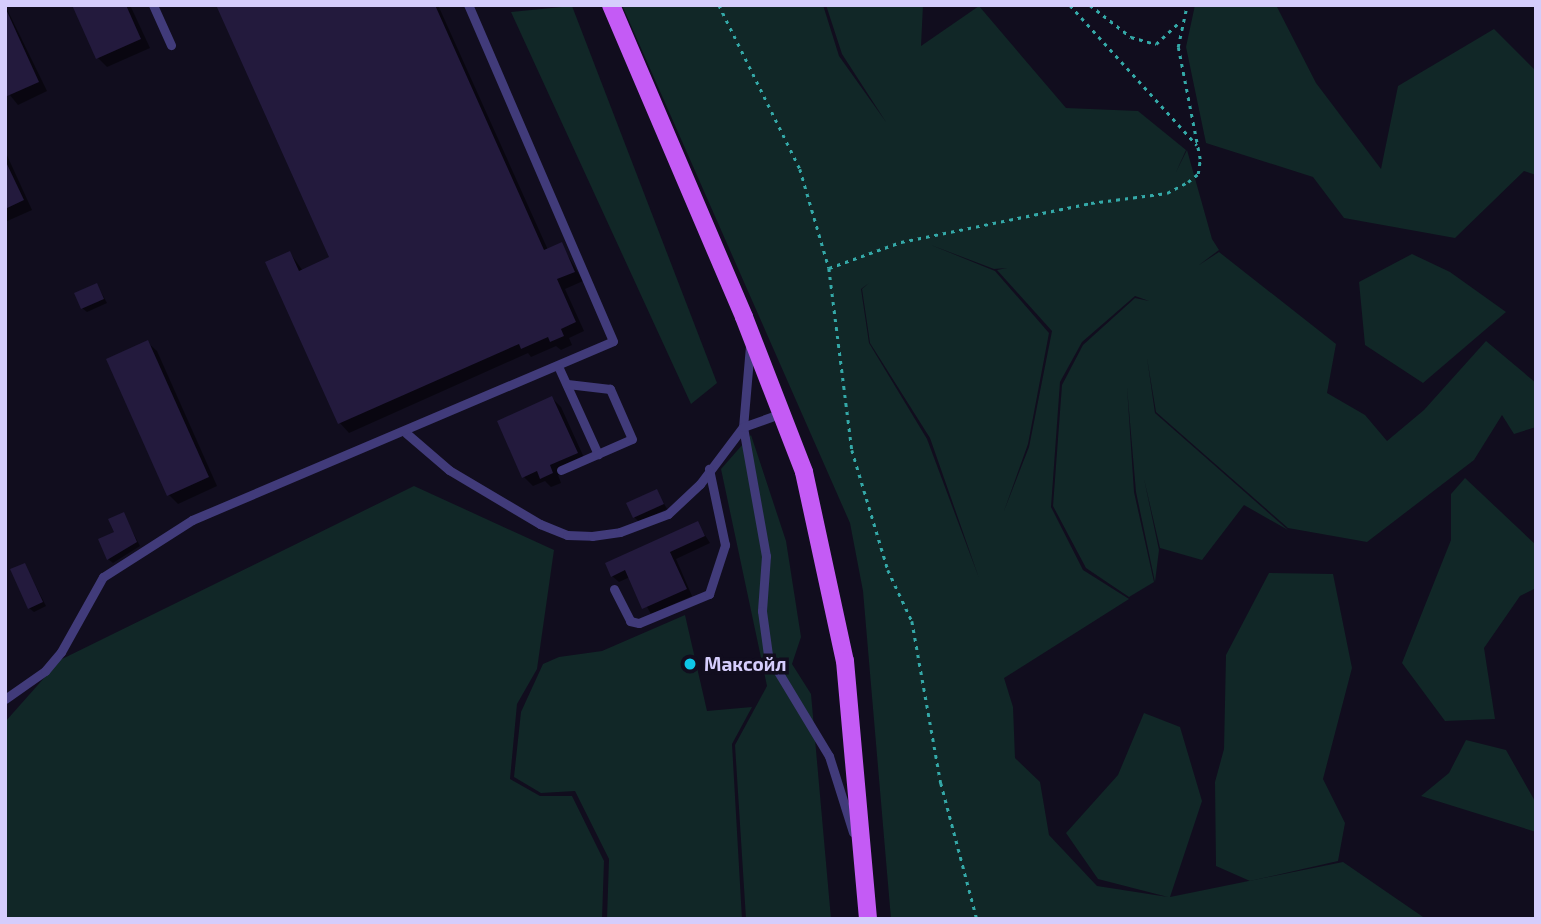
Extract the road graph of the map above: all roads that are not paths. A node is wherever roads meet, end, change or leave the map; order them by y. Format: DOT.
graph roads {
  1 [pos="153,5"];
  2 [pos="468,5"];
  3 [pos="611,5"];
  4 [pos="171,45"];
  5 [pos="751,333"];
  6 [pos="558,366"];
  7 [pos="566,384"];
  8 [pos="783,412"];
  9 [pos="743,427"];
  10 [pos="406,433"];
  11 [pos="598,454"];
  12 [pos="709,469"];
  13 [pos="561,470"];
  14 [pos="614,589"];
  15 [pos="5,699"];
  16 [pos="865,875"];
  17 [pos="869,919"];
  1 -- 4 [label="lane"];
  2 -- 6 [label="lane"];
  3 -- 5 [label="main road"];
  5 -- 8 [label="main road"];
  5 -- 9 [label="lane"];
  6 -- 7 [label="lane"];
  6 -- 10 [label="lane"];
  7 -- 11 [label="lane"];
  7 -- 11 [label="lane"];
  8 -- 9 [label="lane"];
  8 -- 16 [label="main road"];
  9 -- 12 [label="lane"];
  9 -- 16 [label="lane"];
  10 -- 12 [label="lane"];
  10 -- 15 [label="lane"];
  11 -- 13 [label="lane"];
  12 -- 14 [label="lane"];
  16 -- 17 [label="main road"];
}
